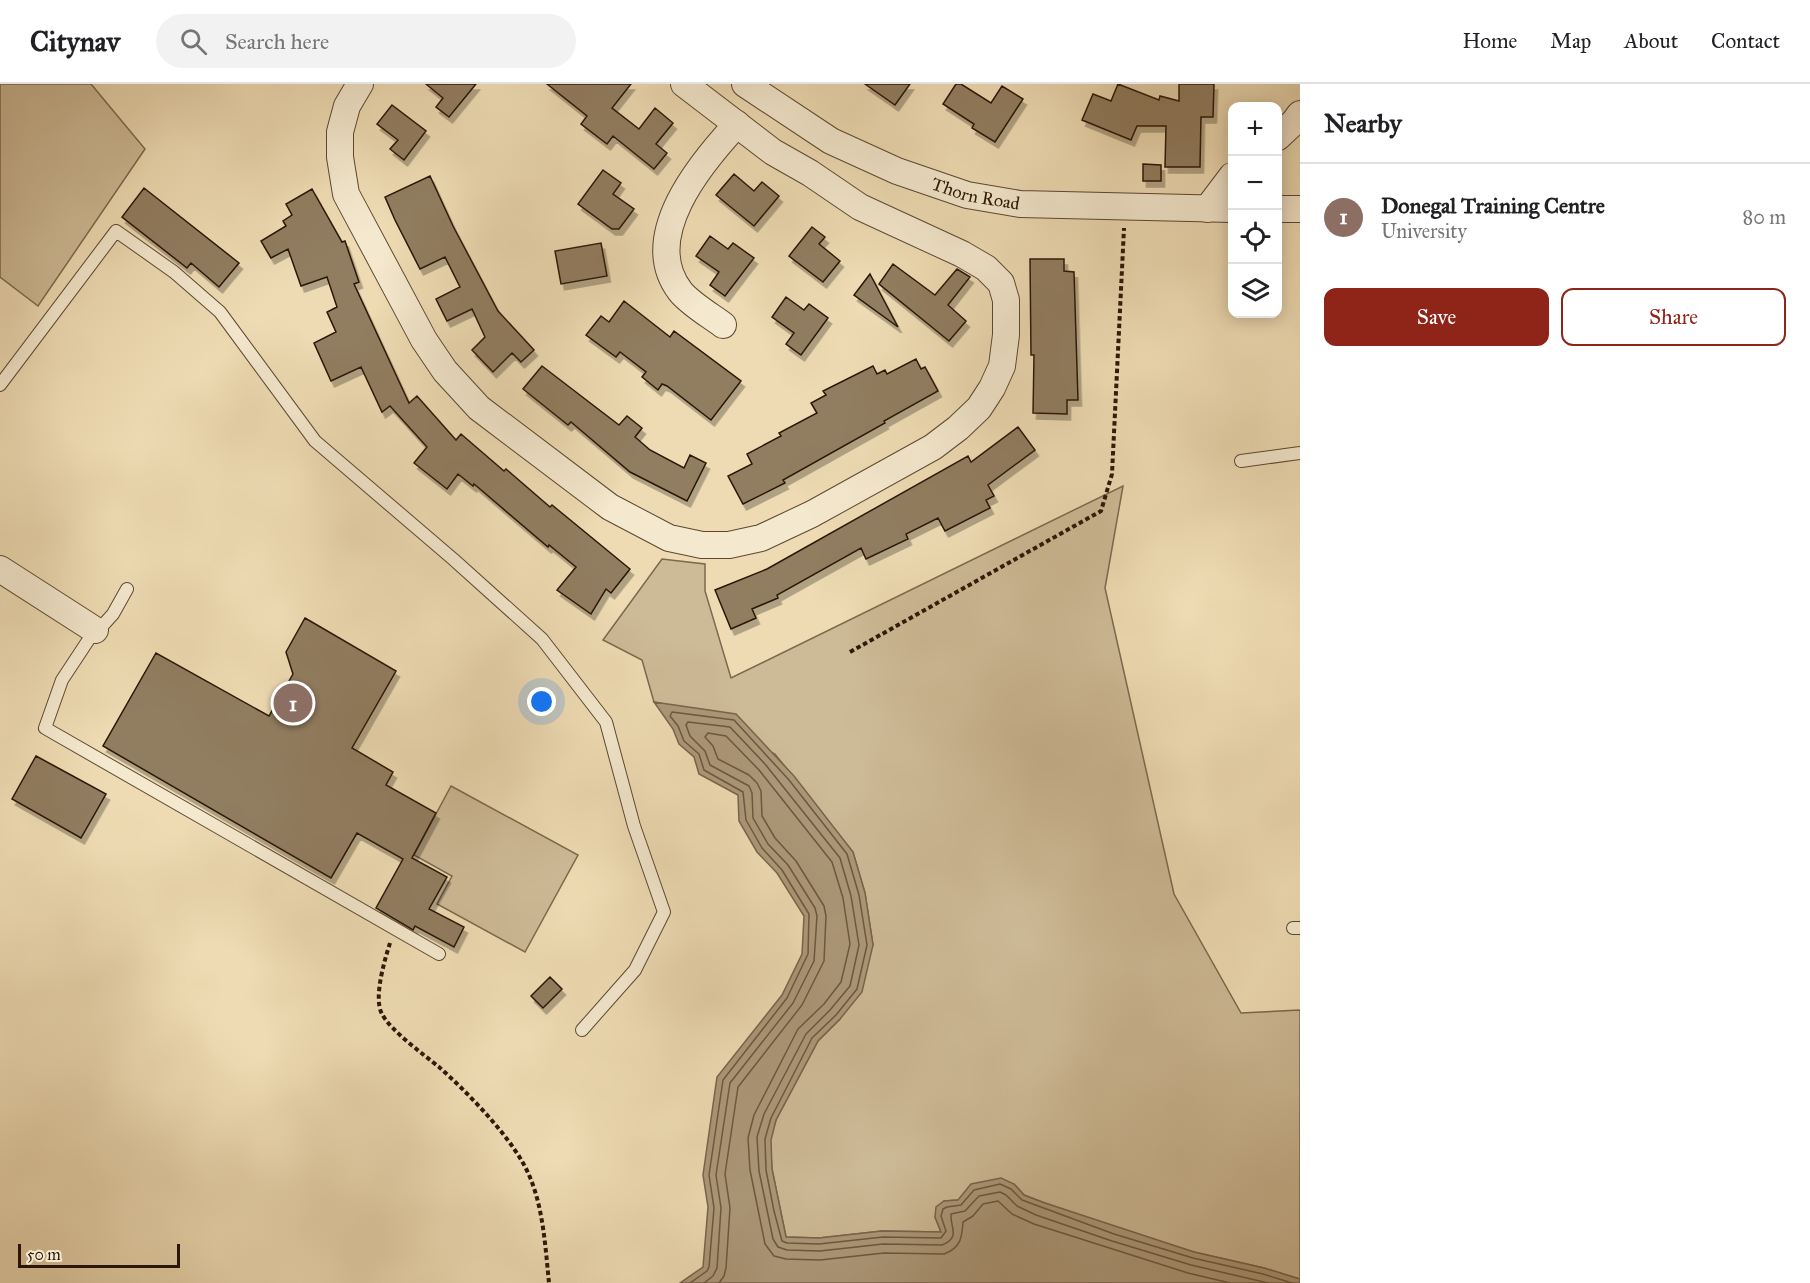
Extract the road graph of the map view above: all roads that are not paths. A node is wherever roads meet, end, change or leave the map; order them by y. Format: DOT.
graph roads {
  1 [pos="360,84"];
  2 [pos="684,84"];
  3 [pos="745,84"];
  4 [pos="1300,114"];
  5 [pos="736,124"];
  6 [pos="1282,133"];
  7 [pos="831,141"];
  8 [pos="810,173"];
  9 [pos="1228,183"];
  10 [pos="1300,208"];
  11 [pos="1228,209"];
  12 [pos="1282,209"];
  13 [pos="1207,210"];
  14 [pos="723,325"];
  15 [pos="0,385"];
  16 [pos="1300,453"];
  17 [pos="1241,461"];
  18 [pos="0,569"];
  19 [pos="127,589"];
  20 [pos="95,630"];
  21 [pos="439,954"];
  22 [pos="582,1030"];
  1 -- 8 [label="street"];
  2 -- 5 [label="street"];
  3 -- 7 [label="street, Thorn Road"];
  4 -- 6 [label="street"];
  5 -- 8 [label="street"];
  5 -- 14 [label="street"];
  7 -- 8 [label="street"];
  7 -- 13 [label="street, Thorn Road"];
  9 -- 13 [label="street"];
  10 -- 12 [label="street"];
  11 -- 13 [label="street, Thorn Road"];
  15 -- 22 [label="lane"];
  16 -- 17 [label="lane"];
  18 -- 20 [label="street"];
  19 -- 20 [label="lane"];
  20 -- 21 [label="lane"];
}
